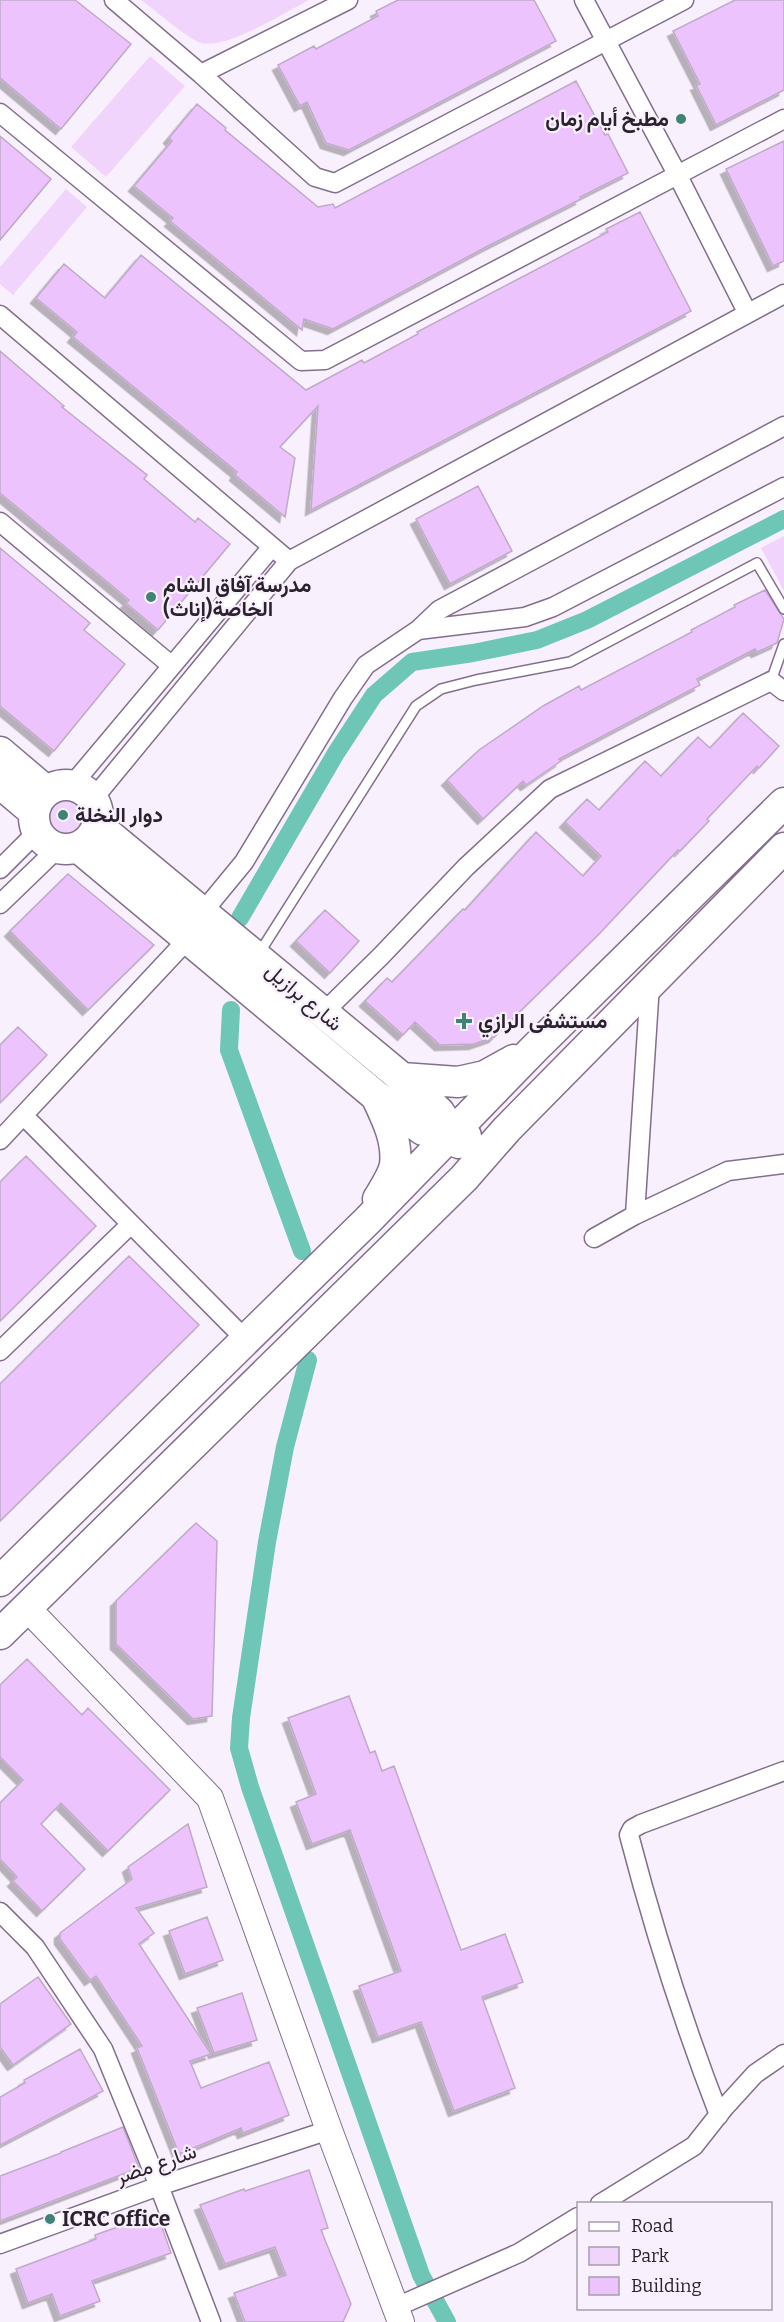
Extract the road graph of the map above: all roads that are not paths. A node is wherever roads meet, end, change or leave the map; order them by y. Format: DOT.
graph roads {
  1 [pos="114,0"];
  2 [pos="348,0"];
  3 [pos="584,0"];
  4 [pos="684,0"];
  5 [pos="606,41"];
  6 [pos="201,74"];
  7 [pos="0,113"];
  8 [pos="784,119"];
  9 [pos="677,174"];
  10 [pos="784,294"];
  11 [pos="747,312"];
  12 [pos="0,315"];
  13 [pos="784,426"];
  14 [pos="784,487"];
  15 [pos="0,522"];
  16 [pos="271,548"];
  17 [pos="289,561"];
  18 [pos="784,609"];
  19 [pos="418,630"];
  20 [pos="784,644"];
  21 [pos="172,666"];
  22 [pos="778,686"];
  23 [pos="0,752"];
  24 [pos="0,783"];
  25 [pos="784,802"];
  26 [pos="64,818"];
  27 [pos="784,848"];
  28 [pos="0,869"];
  29 [pos="0,904"];
  30 [pos="202,913"];
  31 [pos="187,940"];
  32 [pos="256,957"];
  33 [pos="650,984"];
  34 [pos="323,1013"];
  35 [pos="535,1048"];
  36 [pos="402,1078"];
  37 [pos="376,1096"];
  38 [pos="24,1116"];
  39 [pos="507,1129"];
  40 [pos="454,1133"];
  41 [pos="0,1140"];
  42 [pos="784,1164"];
  43 [pos="464,1178"];
  44 [pos="635,1215"];
  45 [pos="368,1220"];
  46 [pos="131,1224"];
  47 [pos="594,1238"];
  48 [pos="246,1340"];
  49 [pos="0,1351"];
  50 [pos="0,1581"];
  51 [pos="26,1607"];
  52 [pos="0,1634"];
  53 [pos="784,1772"];
  54 [pos="0,1912"];
  55 [pos="784,2054"];
  56 [pos="719,2115"];
  57 [pos="329,2130"];
  58 [pos="159,2186"];
  59 [pos="603,2202"];
  60 [pos="577,2218"];
  61 [pos="0,2244"];
  62 [pos="397,2315"];
  63 [pos="211,2322"];
  1 -- 6 [label="street"];
  2 -- 6 [label="street"];
  3 -- 5 [label="street"];
  4 -- 5 [label="street"];
  5 -- 6 [label="street"];
  5 -- 9 [label="street"];
  7 -- 9 [label="street"];
  8 -- 9 [label="street"];
  9 -- 11 [label="street"];
  10 -- 11 [label="street"];
  11 -- 17 [label="street"];
  12 -- 16 [label="street"];
  13 -- 19 [label="street"];
  14 -- 19 [label="street"];
  15 -- 21 [label="street"];
  16 -- 17 [label="street"];
  16 -- 21 [label="street"];
  17 -- 26 [label="street"];
  18 -- 32 [label="lane"];
  19 -- 30 [label="street"];
  20 -- 22 [label="lane"];
  21 -- 26 [label="street"];
  22 -- 34 [label="street"];
  23 -- 26 [label="highway, شارع برازيل"];
  24 -- 26 [label="highway, شارع برازيل"];
  25 -- 35 [label="highway"];
  26 -- 28 [label="street"];
  26 -- 29 [label="street"];
  26 -- 30 [label="highway, شارع برازيل"];
  26 -- 31 [label="highway, شارع برازيل"];
  27 -- 33 [label="highway"];
  30 -- 32 [label="highway, شارع برازيل"];
  31 -- 37 [label="highway, شارع برازيل"];
  31 -- 38 [label="street"];
  32 -- 34 [label="highway, شارع برازيل"];
  33 -- 39 [label="highway"];
  33 -- 44 [label="street"];
  34 -- 36 [label="highway, شارع برازيل"];
  35 -- 36 [label="highway"];
  35 -- 40 [label="highway"];
  36 -- 40 [label="highway, شارع برازيل"];
  37 -- 40 [label="highway"];
  37 -- 45 [label="highway, شارع برازيل"];
  38 -- 41 [label="street"];
  38 -- 46 [label="street"];
  39 -- 40 [label="highway"];
  39 -- 43 [label="highway"];
  40 -- 43 [label="highway, شارع برازيل"];
  40 -- 45 [label="highway"];
  42 -- 44 [label="street"];
  43 -- 51 [label="highway"];
  44 -- 47 [label="street"];
  45 -- 48 [label="highway"];
  46 -- 48 [label="street"];
  46 -- 49 [label="street"];
  48 -- 50 [label="highway"];
  51 -- 52 [label="highway"];
  51 -- 57 [label="main road"];
  53 -- 56 [label="street"];
  54 -- 58 [label="street"];
  55 -- 56 [label="street"];
  56 -- 59 [label="street"];
  57 -- 58 [label="street, شارع مضر"];
  57 -- 62 [label="main road"];
  58 -- 61 [label="street, شارع مضر"];
  58 -- 63 [label="street"];
  60 -- 62 [label="street"];
}
